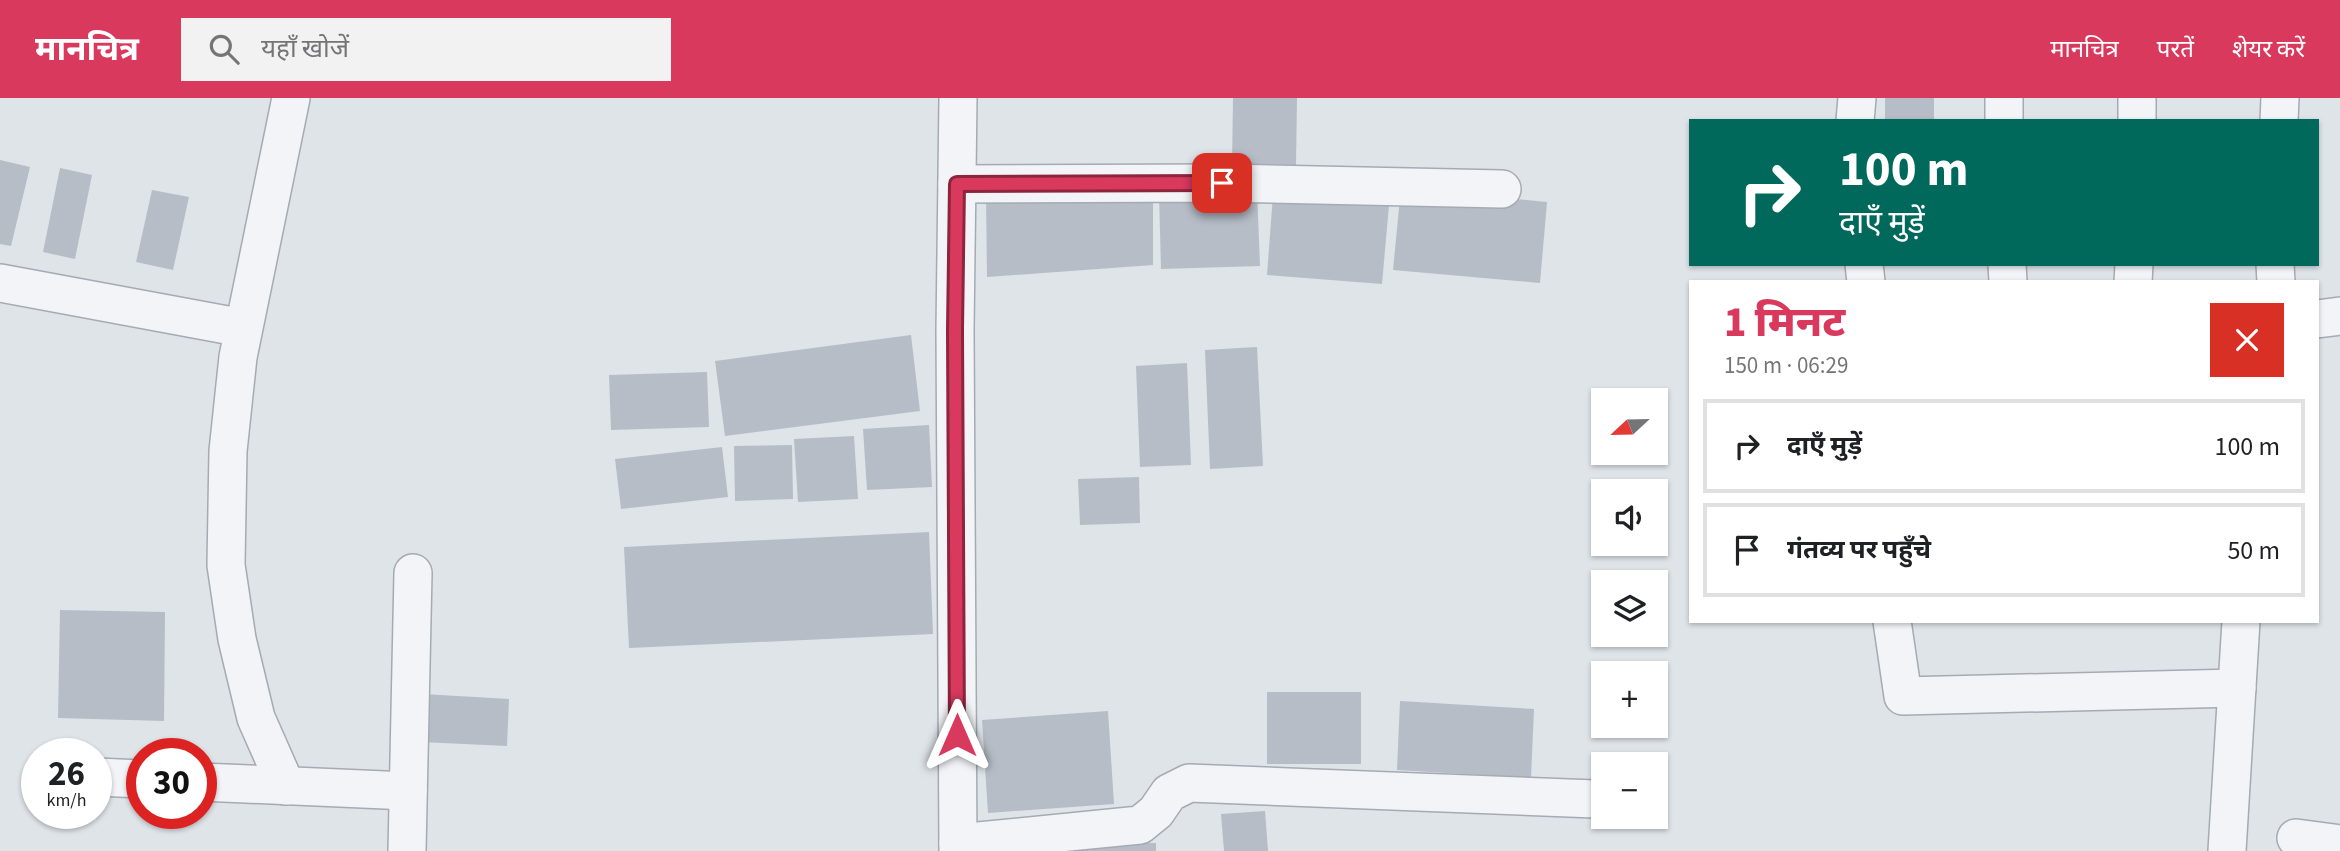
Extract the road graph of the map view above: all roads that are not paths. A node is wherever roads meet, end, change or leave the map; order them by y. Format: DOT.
graph roads {
  1 [pos="291,98"];
  2 [pos="958,98"];
  3 [pos="1857,98"];
  4 [pos="2004,98"];
  5 [pos="2137,98"];
  6 [pos="2280,98"];
  7 [pos="1856,119"];
  8 [pos="2004,119"];
  9 [pos="2137,119"];
  10 [pos="2279,119"];
  11 [pos="957,184"];
  12 [pos="1502,189"];
  13 [pos="0,283"];
  14 [pos="2340,316"];
  15 [pos="2319,319"];
  16 [pos="243,328"];
  17 [pos="413,573"];
  18 [pos="1892,623"];
  19 [pos="2241,623"];
  20 [pos="2237,688"];
  21 [pos="217,783"];
  22 [pos="286,786"];
  23 [pos="408,791"];
  24 [pos="1591,799"];
  25 [pos="2296,838"];
  26 [pos="2340,844"];
  27 [pos="958,847"];
  28 [pos="407,851"];
  29 [pos="2227,851"];
  1 -- 16 [label="street"];
  2 -- 11 [label="street"];
  3 -- 7 [label="street"];
  4 -- 8 [label="street"];
  5 -- 9 [label="street"];
  6 -- 10 [label="street"];
  11 -- 12 [label="street"];
  11 -- 27 [label="street"];
  13 -- 16 [label="street"];
  14 -- 15 [label="street"];
  16 -- 22 [label="street"];
  17 -- 23 [label="street"];
  18 -- 20 [label="street"];
  19 -- 20 [label="street"];
  20 -- 29 [label="street"];
  21 -- 22 [label="street"];
  22 -- 23 [label="street"];
  23 -- 28 [label="street"];
  24 -- 27 [label="street"];
  25 -- 26 [label="street"];
}
